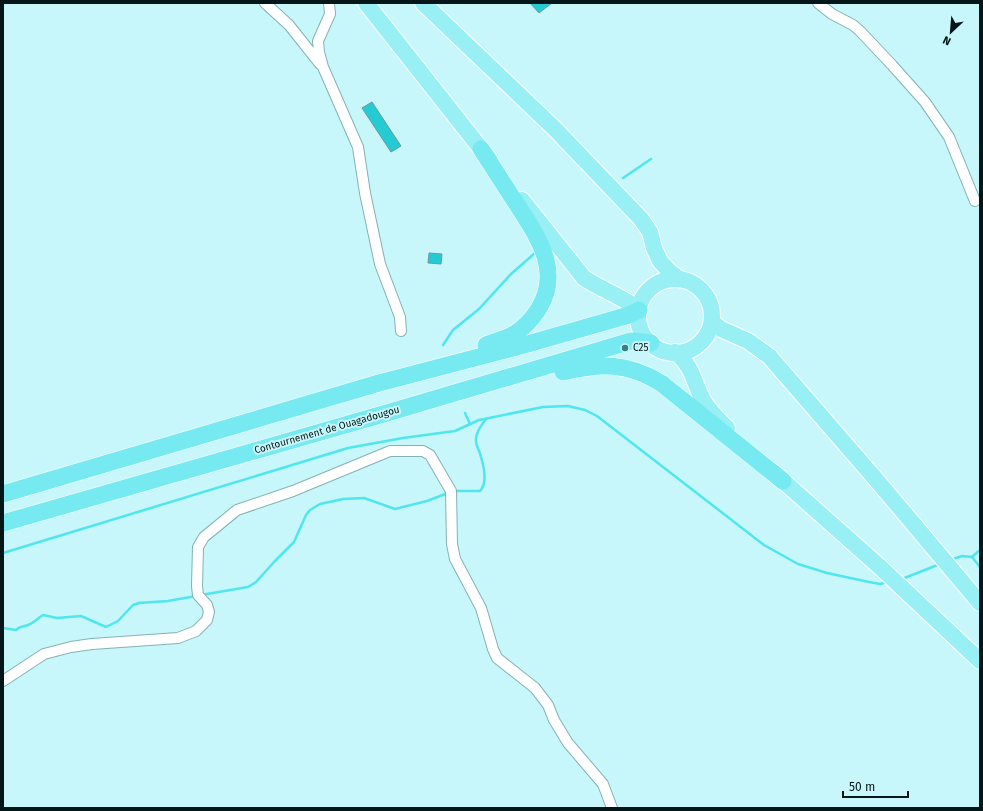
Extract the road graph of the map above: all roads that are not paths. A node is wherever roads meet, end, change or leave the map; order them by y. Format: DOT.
graph roads {
  1 [pos="266,3"];
  2 [pos="329,3"];
  3 [pos="366,3"];
  4 [pos="423,3"];
  5 [pos="818,3"];
  6 [pos="323,66"];
  7 [pos="481,149"];
  8 [pos="975,201"];
  9 [pos="679,279"];
  10 [pos="639,310"];
  11 [pos="712,322"];
  12 [pos="401,331"];
  13 [pos="651,343"];
  14 [pos="675,352"];
  15 [pos="379,383"];
  16 [pos="387,413"];
  17 [pos="783,481"];
  18 [pos="3,494"];
  19 [pos="3,523"];
  20 [pos="980,603"];
  21 [pos="980,661"];
  22 [pos="3,681"];
  23 [pos="612,808"];
  1 -- 6 [label="street"];
  2 -- 6 [label="street"];
  3 -- 7 [label="main road"];
  4 -- 9 [label="main road"];
  5 -- 8 [label="street"];
  6 -- 12 [label="street"];
  7 -- 10 [label="main road"];
  7 -- 15 [label="highway"];
  9 -- 10 [label="main road, Contournement de Ouagadougou"];
  9 -- 11 [label="main road"];
  10 -- 13 [label="main road, Contournement de Ouagadougou"];
  10 -- 15 [label="highway"];
  11 -- 14 [label="main road, Contournement de Ouagadougou"];
  11 -- 20 [label="main road"];
  13 -- 14 [label="main road, Contournement de Ouagadougou"];
  13 -- 16 [label="highway, Contournement de Ouagadougou"];
  14 -- 17 [label="main road"];
  15 -- 18 [label="highway"];
  16 -- 17 [label="highway"];
  16 -- 19 [label="highway, Contournement de Ouagadougou"];
  17 -- 21 [label="main road"];
  22 -- 23 [label="street"];
}
